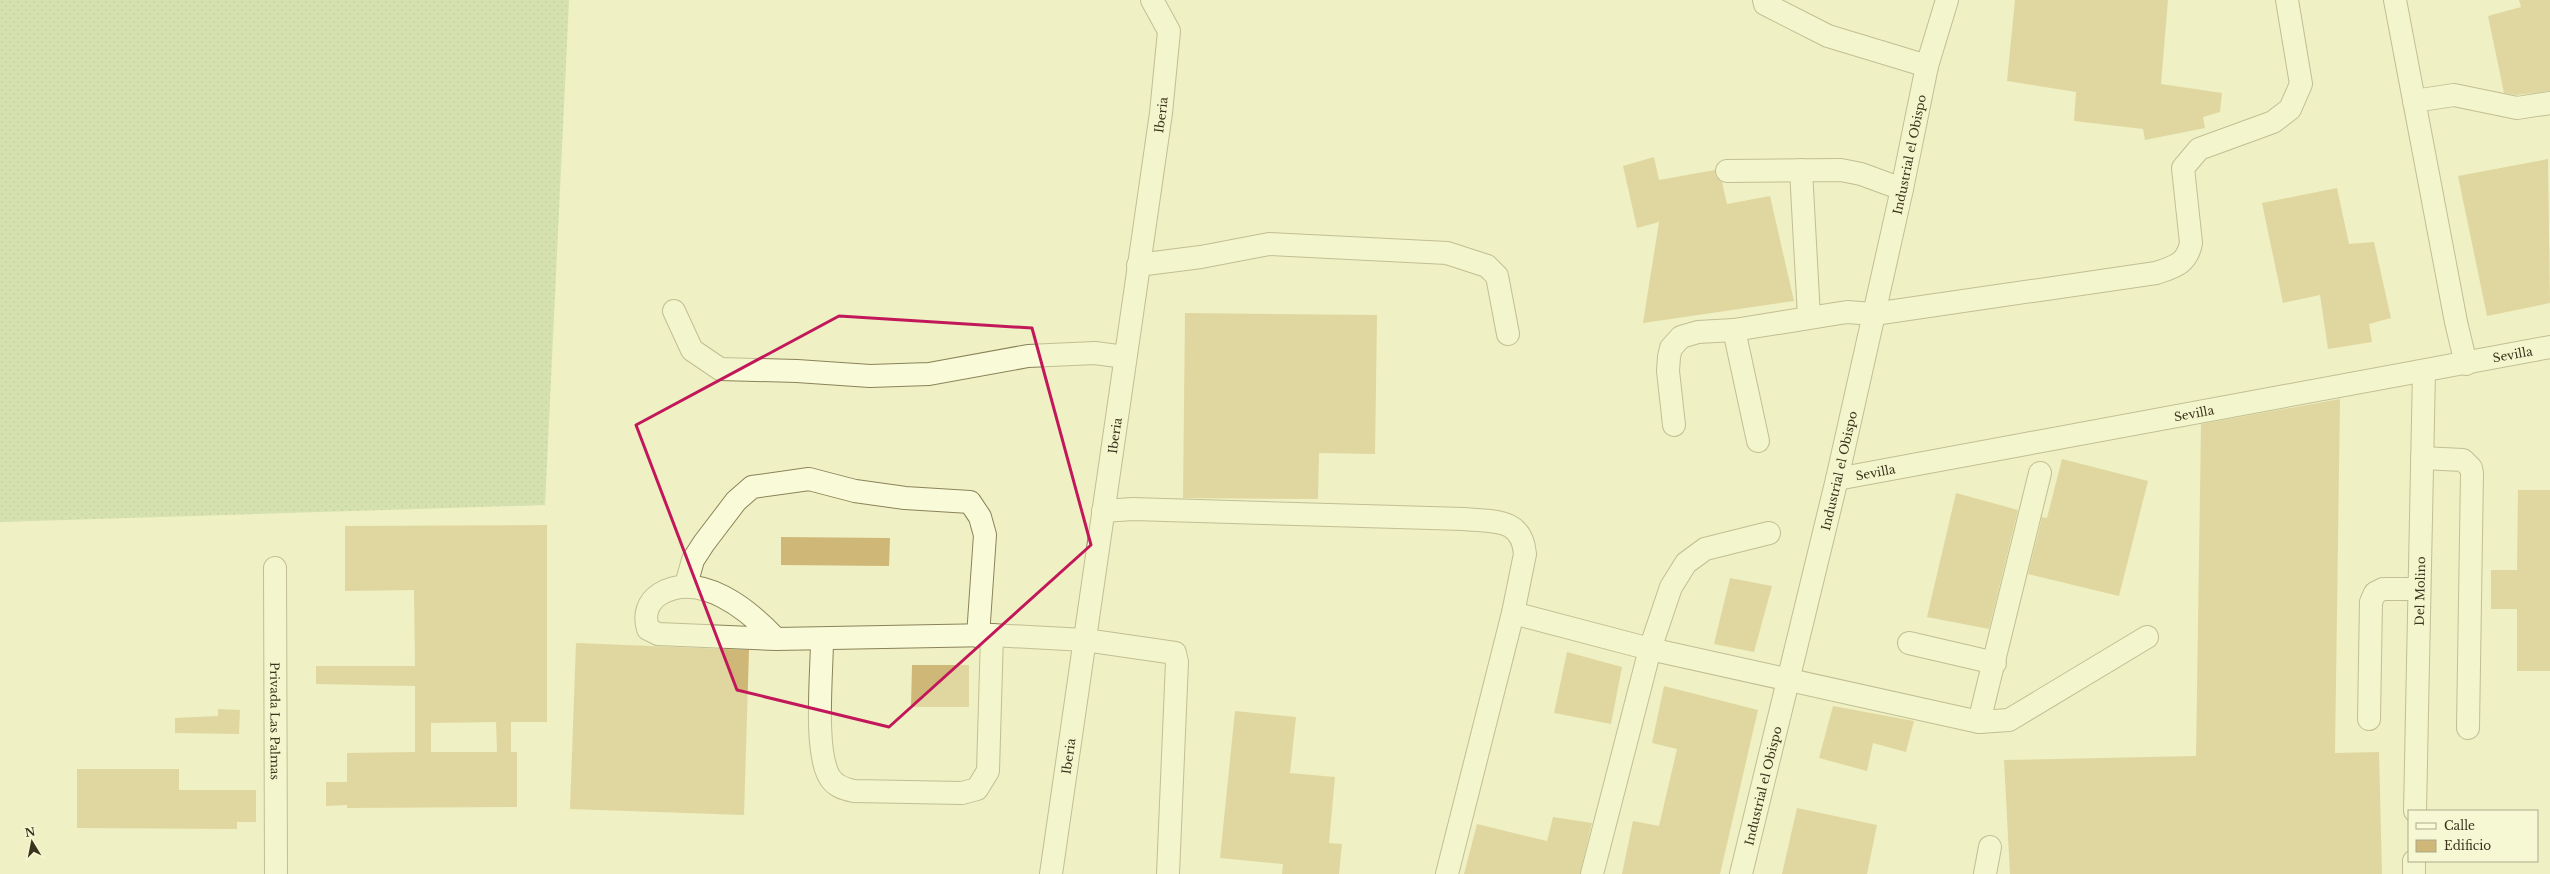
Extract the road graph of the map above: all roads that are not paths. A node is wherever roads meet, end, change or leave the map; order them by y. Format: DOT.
graph roads {
  1 [pos="1152,0"];
  2 [pos="1764,0"];
  3 [pos="1947,0"];
  4 [pos="2287,0"];
  5 [pos="2395,0"];
  6 [pos="1927,66"];
  7 [pos="2414,101"];
  8 [pos="2550,104"];
  9 [pos="1801,170"];
  10 [pos="1727,171"];
  11 [pos="1902,189"];
  12 [pos="1138,265"];
  13 [pos="674,311"];
  14 [pos="1874,314"];
  15 [pos="1808,317"];
  16 [pos="1734,330"];
  17 [pos="1508,334"];
  18 [pos="2550,346"];
  19 [pos="1125,357"];
  20 [pos="2466,364"];
  21 [pos="2424,371"];
  22 [pos="1674,426"];
  23 [pos="1758,441"];
  24 [pos="2422,458"];
  25 [pos="2040,473"];
  26 [pos="1837,479"];
  27 [pos="1103,510"];
  28 [pos="1769,533"];
  29 [pos="276,568"];
  30 [pos="686,585"];
  31 [pos="2420,589"];
  32 [pos="1513,613"];
  33 [pos="985,635"];
  34 [pos="2147,637"];
  35 [pos="776,639"];
  36 [pos="822,639"];
  37 [pos="1085,640"];
  38 [pos="1909,643"];
  39 [pos="1650,649"];
  40 [pos="1995,663"];
  41 [pos="1787,680"];
  42 [pos="2369,719"];
  43 [pos="1979,722"];
  44 [pos="2468,728"];
  45 [pos="2415,810"];
  46 [pos="1990,848"];
  47 [pos="2414,862"];
  48 [pos="276,874"];
  49 [pos="1051,874"];
  50 [pos="1168,874"];
  51 [pos="1447,874"];
  52 [pos="1592,874"];
  53 [pos="1741,874"];
  54 [pos="1985,874"];
  55 [pos="2414,874"];
  1 -- 12 [label="street, Iberia"];
  2 -- 6 [label="street"];
  3 -- 6 [label="street, Industrial el Obispo"];
  4 -- 14 [label="street"];
  5 -- 7 [label="street"];
  6 -- 11 [label="street, Industrial el Obispo"];
  7 -- 8 [label="street"];
  7 -- 20 [label="street"];
  9 -- 10 [label="street"];
  9 -- 11 [label="street"];
  9 -- 15 [label="street"];
  11 -- 14 [label="street, Industrial el Obispo"];
  12 -- 17 [label="street"];
  12 -- 19 [label="street, Iberia"];
  13 -- 19 [label="street"];
  14 -- 15 [label="street"];
  14 -- 26 [label="street, Industrial el Obispo"];
  15 -- 16 [label="street"];
  16 -- 22 [label="street"];
  16 -- 23 [label="street"];
  18 -- 20 [label="street, Sevilla"];
  19 -- 27 [label="street, Iberia"];
  20 -- 21 [label="street, Sevilla"];
  21 -- 24 [label="street, Del Molino"];
  21 -- 26 [label="street, Sevilla"];
  24 -- 31 [label="street, Del Molino"];
  24 -- 44 [label="street"];
  25 -- 40 [label="street"];
  26 -- 41 [label="street, Industrial el Obispo"];
  27 -- 32 [label="street"];
  27 -- 37 [label="street, Iberia"];
  28 -- 39 [label="street"];
  29 -- 48 [label="street, Privada Las Palmas"];
  30 -- 33 [label="street"];
  30 -- 35 [label="street"];
  30 -- 35 [label="street"];
  31 -- 42 [label="street"];
  31 -- 45 [label="street, Del Molino"];
  32 -- 39 [label="street"];
  32 -- 51 [label="street"];
  33 -- 36 [label="street"];
  33 -- 36 [label="street"];
  33 -- 37 [label="street"];
  34 -- 43 [label="street"];
  35 -- 36 [label="street"];
  37 -- 49 [label="street, Iberia"];
  37 -- 50 [label="street"];
  38 -- 40 [label="street"];
  39 -- 41 [label="street"];
  39 -- 52 [label="street"];
  40 -- 43 [label="street"];
  41 -- 43 [label="street"];
  41 -- 53 [label="street, Industrial el Obispo"];
  46 -- 54 [label="street"];
  47 -- 55 [label="street"];
}
